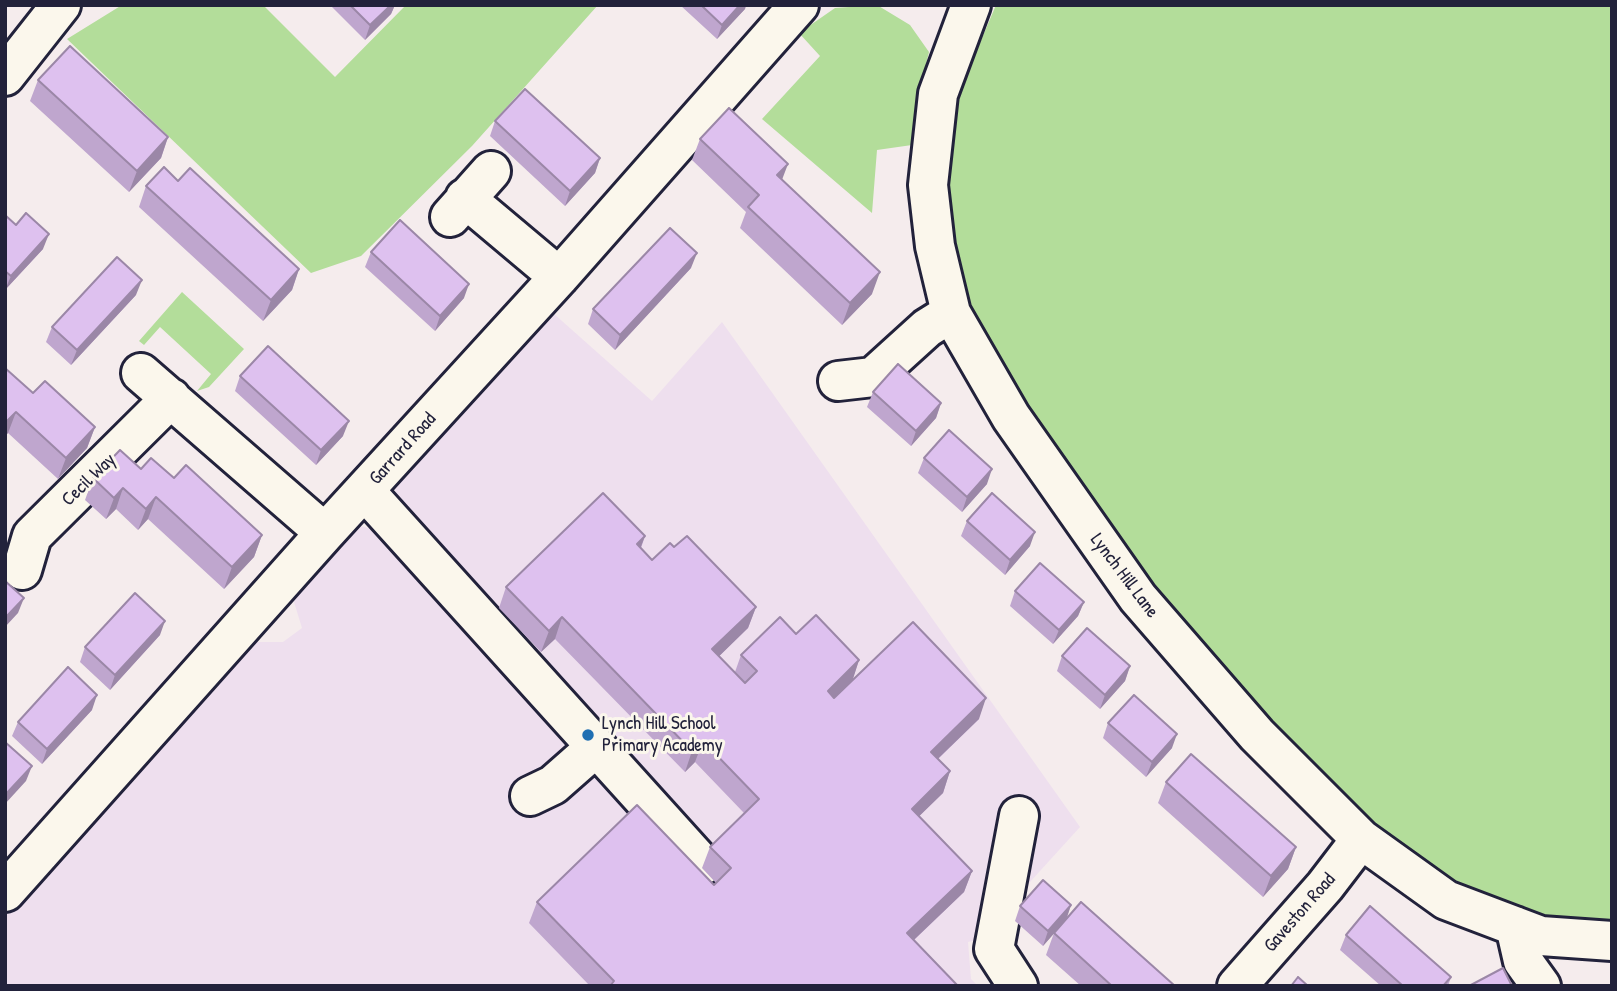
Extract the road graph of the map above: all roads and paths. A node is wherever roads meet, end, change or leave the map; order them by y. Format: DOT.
graph roads {
  1 [pos="61,5"];
  2 [pos="799,5"];
  3 [pos="957,10"];
  4 [pos="5,76"];
  5 [pos="491,171"];
  6 [pos="559,277"];
  7 [pos="951,313"];
  8 [pos="141,373"];
  9 [pos="838,381"];
  10 [pos="171,398"];
  11 [pos="365,491"];
  12 [pos="325,533"];
  13 [pos="22,570"];
  14 [pos="595,748"];
  15 [pos="530,796"];
  16 [pos="1019,816"];
  17 [pos="1361,839"];
  18 [pos="703,865"];
  19 [pos="5,892"];
  20 [pos="1515,926"];
  21 [pos="1612,941"];
  22 [pos="1018,986"];
  23 [pos="1237,986"];
  24 [pos="1541,986"];
  1 -- 4 [label="street"];
  2 -- 6 [label="street, Garrard Road"];
  3 -- 7 [label="street, Lynch Hill Lane"];
  5 -- 6 [label="street"];
  6 -- 11 [label="street, Garrard Road"];
  7 -- 9 [label="street"];
  7 -- 17 [label="street, Lynch Hill Lane"];
  8 -- 10 [label="street"];
  10 -- 12 [label="street"];
  10 -- 13 [label="street, Cecil Way"];
  11 -- 12 [label="street, Garrard Road"];
  11 -- 14 [label="street"];
  12 -- 19 [label="street, Garrard Road"];
  14 -- 15 [label="street"];
  14 -- 18 [label="street"];
  16 -- 22 [label="street"];
  17 -- 20 [label="street, Lynch Hill Lane"];
  17 -- 23 [label="street, Gaveston Road"];
  20 -- 21 [label="street, Lynch Hill Lane"];
  20 -- 24 [label="street"];
}
